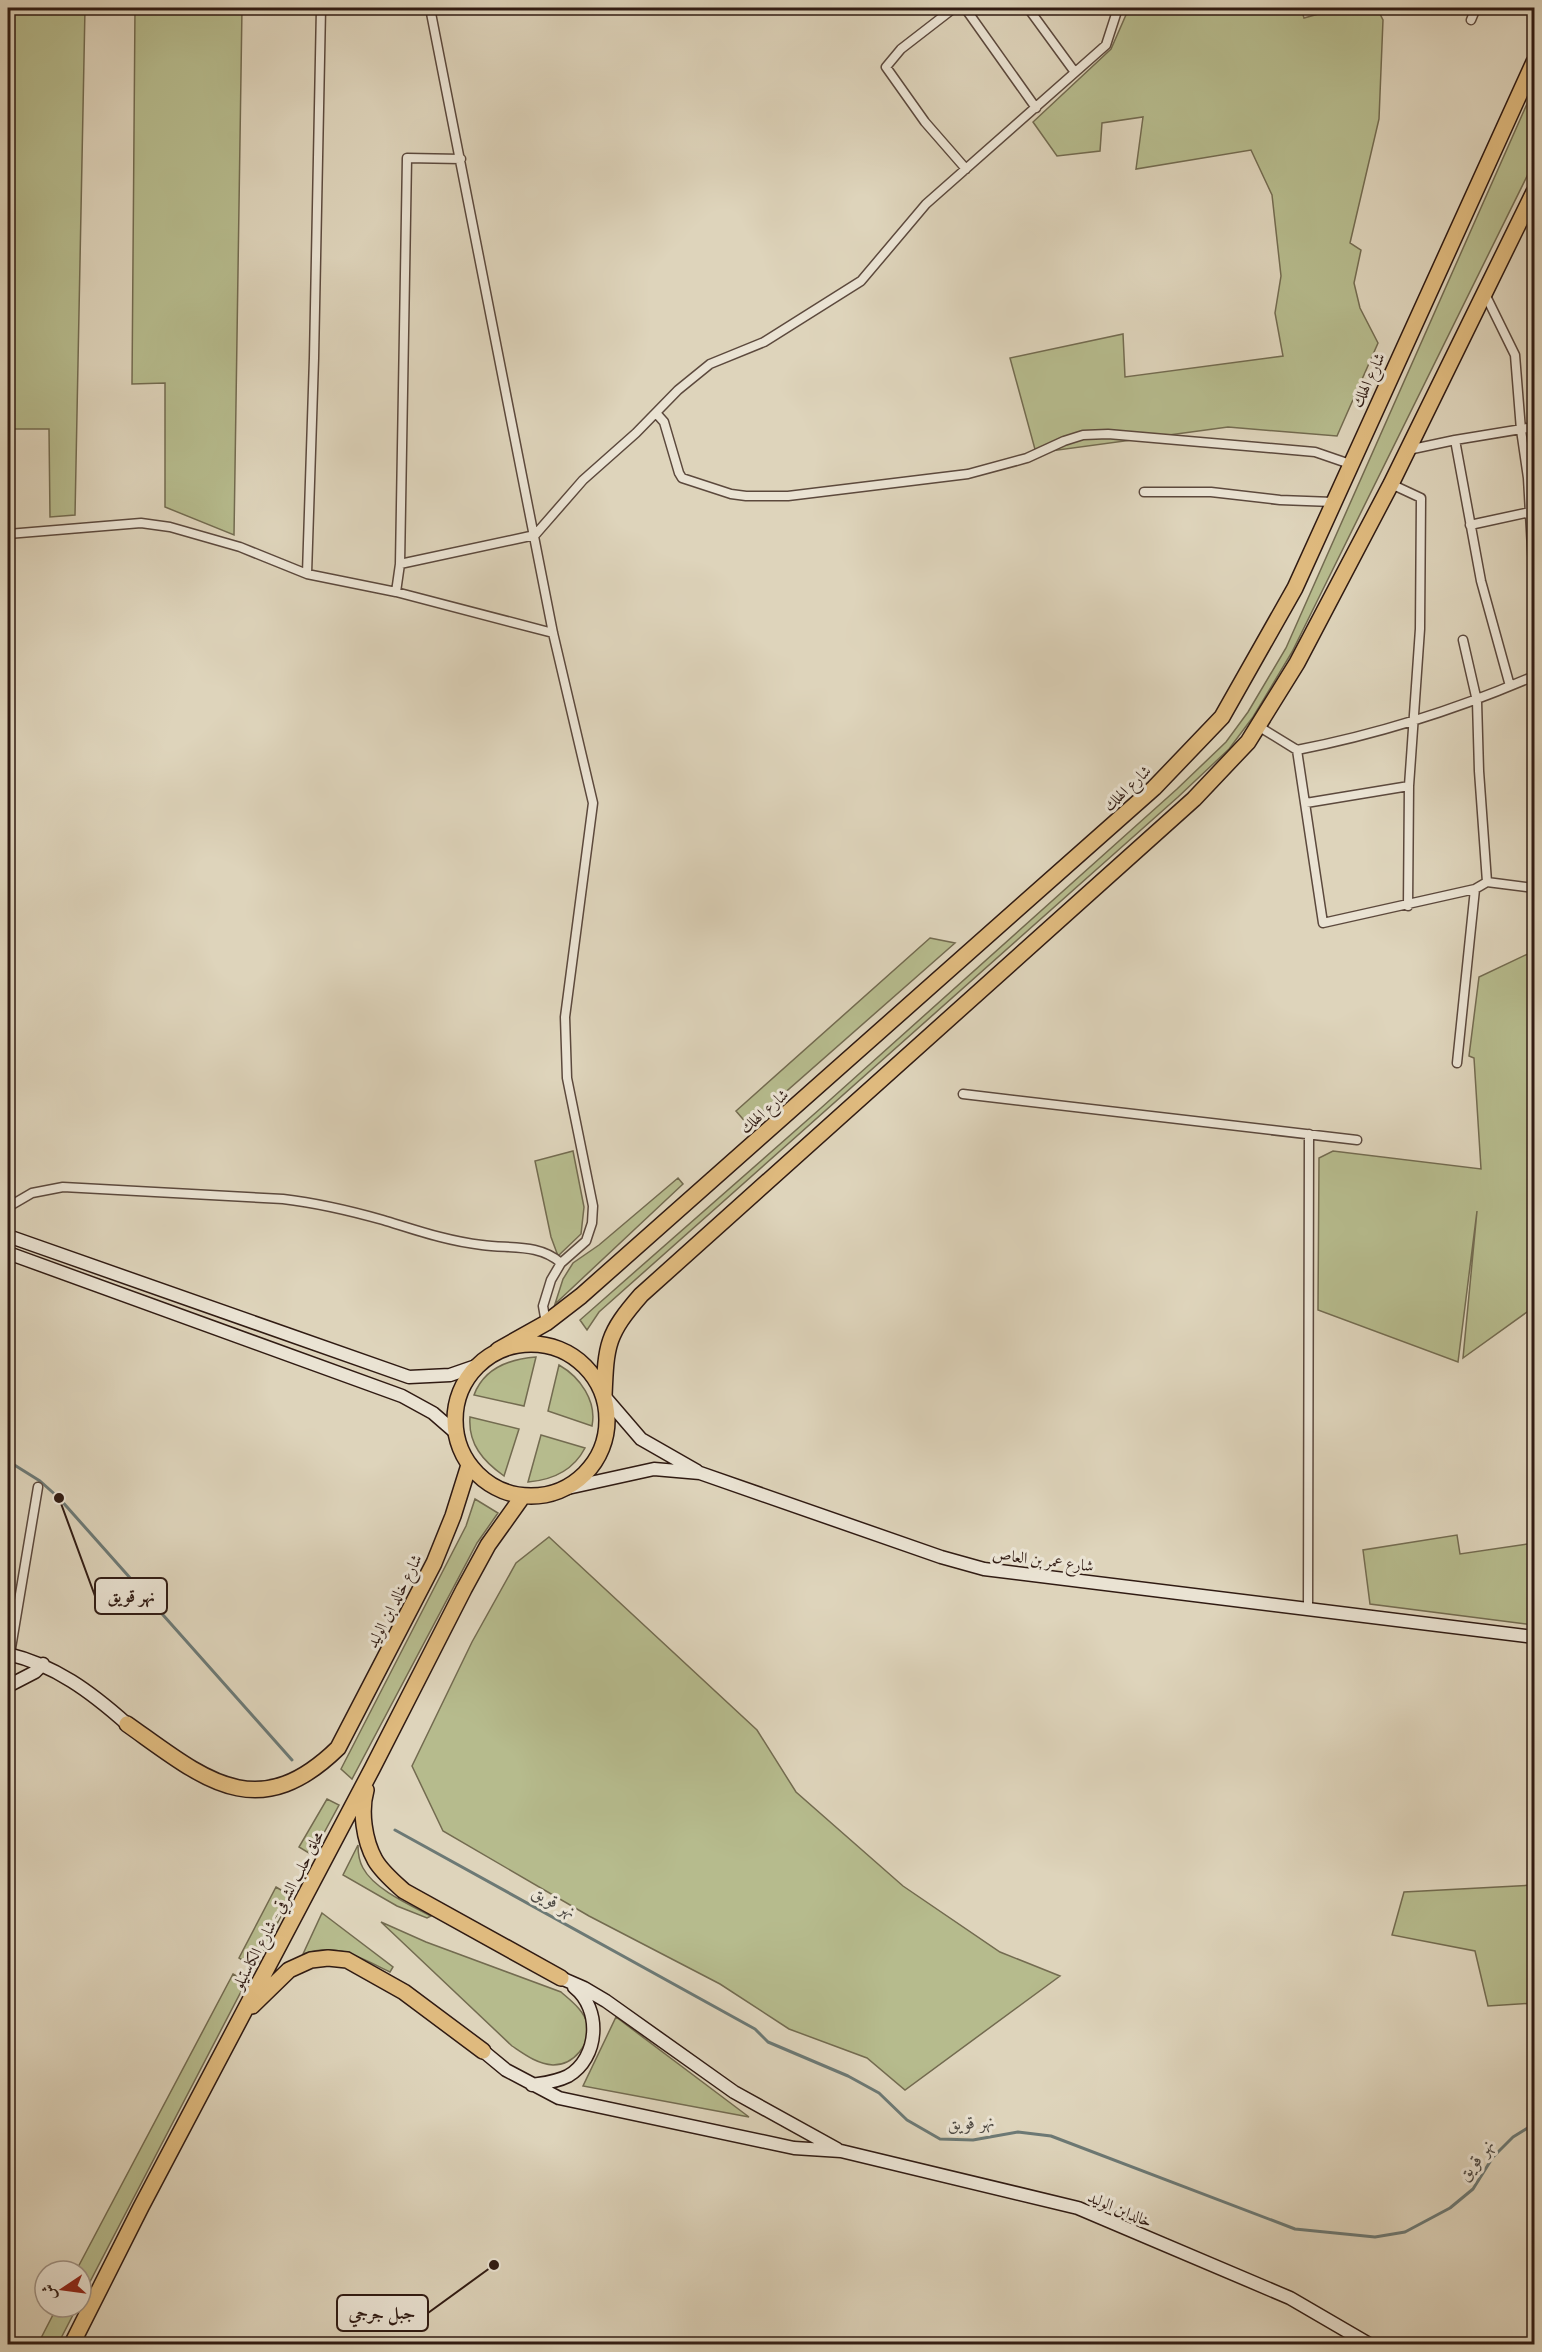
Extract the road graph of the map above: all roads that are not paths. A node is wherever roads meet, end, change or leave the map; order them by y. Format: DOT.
graph roads {
  1 [pos="321,8"];
  2 [pos="430,8"];
  3 [pos="954,8"];
  4 [pos="965,8"];
  5 [pos="1029,8"];
  6 [pos="1118,8"];
  7 [pos="1476,8"];
  8 [pos="1471,20"];
  9 [pos="1534,62"];
  10 [pos="1074,71"];
  11 [pos="1036,108"];
  12 [pos="461,159"];
  13 [pos="966,169"];
  14 [pos="1533,200"];
  15 [pos="1485,294"];
  16 [pos="656,413"];
  17 [pos="1534,427"];
  18 [pos="1521,429"];
  19 [pos="1455,440"];
  20 [pos="1408,450"];
  21 [pos="1350,464"];
  22 [pos="1391,484"];
  23 [pos="1144,492"];
  24 [pos="1333,502"];
  25 [pos="1530,512"];
  26 [pos="1470,525"];
  27 [pos="8,534"];
  28 [pos="535,535"];
  29 [pos="400,564"];
  30 [pos="307,574"];
  31 [pos="1534,584"];
  32 [pos="396,592"];
  33 [pos="552,633"];
  34 [pos="1463,640"];
  35 [pos="1534,676"];
  36 [pos="1510,687"];
  37 [pos="1477,701"];
  38 [pos="1415,721"];
  39 [pos="1258,726"];
  40 [pos="1297,750"];
  41 [pos="1409,786"];
  42 [pos="1306,803"];
  43 [pos="1487,882"];
  44 [pos="1534,888"];
  45 [pos="1475,889"];
  46 [pos="1408,906"];
  47 [pos="1457,1064"];
  48 [pos="963,1094"];
  49 [pos="1309,1134"];
  50 [pos="1357,1140"];
  51 [pos="8,1207"];
  52 [pos="8,1236"];
  53 [pos="8,1253"];
  54 [pos="561,1263"];
  55 [pos="546,1323"];
  56 [pos="498,1350"];
  57 [pos="476,1366"];
  58 [pos="604,1396"];
  59 [pos="456,1433"];
  60 [pos="469,1465"];
  61 [pos="700,1473"];
  62 [pos="38,1487"];
  63 [pos="563,1489"];
  64 [pos="523,1496"];
  65 [pos="1308,1610"];
  66 [pos="1534,1637"];
  67 [pos="9,1654"];
  68 [pos="43,1664"];
  69 [pos="8,1686"];
  70 [pos="127,1724"];
  71 [pos="372,1769"];
  72 [pos="561,1978"];
  73 [pos="242,2016"];
  74 [pos="483,2051"];
  75 [pos="531,2085"];
  76 [pos="841,2151"];
  77 [pos="72,2344"];
  78 [pos="1369,2344"];
  1 -- 30 [label="street"];
  2 -- 12 [label="street"];
  3 -- 13 [label="street"];
  4 -- 11 [label="street"];
  5 -- 10 [label="street"];
  6 -- 10 [label="street"];
  7 -- 8 [label="street"];
  9 -- 21 [label="highway, شارع الهلك"];
  10 -- 11 [label="street"];
  11 -- 13 [label="street"];
  12 -- 28 [label="street"];
  12 -- 29 [label="street"];
  13 -- 16 [label="street"];
  14 -- 15 [label="highway"];
  15 -- 18 [label="street"];
  15 -- 20 [label="highway"];
  16 -- 21 [label="street"];
  16 -- 28 [label="street"];
  17 -- 18 [label="street"];
  18 -- 19 [label="street"];
  18 -- 25 [label="street"];
  19 -- 20 [label="street"];
  19 -- 26 [label="street"];
  20 -- 22 [label="highway"];
  21 -- 24 [label="highway, شارع الهلك"];
  22 -- 38 [label="street"];
  22 -- 39 [label="highway"];
  23 -- 24 [label="street"];
  24 -- 55 [label="highway, شارع الهلك"];
  25 -- 26 [label="street"];
  25 -- 31 [label="street"];
  26 -- 36 [label="street"];
  27 -- 30 [label="street"];
  28 -- 29 [label="street"];
  28 -- 33 [label="street"];
  29 -- 32 [label="street"];
  30 -- 32 [label="street"];
  32 -- 33 [label="street"];
  33 -- 54 [label="street"];
  34 -- 37 [label="street"];
  35 -- 36 [label="street"];
  36 -- 37 [label="street"];
  37 -- 38 [label="street"];
  37 -- 43 [label="street"];
  38 -- 40 [label="street"];
  38 -- 41 [label="street"];
  39 -- 40 [label="street"];
  39 -- 58 [label="highway"];
  40 -- 42 [label="street"];
  41 -- 42 [label="street"];
  41 -- 46 [label="street"];
  42 -- 46 [label="street"];
  43 -- 44 [label="street"];
  43 -- 45 [label="street"];
  45 -- 46 [label="street"];
  45 -- 47 [label="street"];
  48 -- 49 [label="street"];
  49 -- 50 [label="street"];
  49 -- 65 [label="street"];
  51 -- 54 [label="street"];
  52 -- 57 [label="main road"];
  53 -- 59 [label="main road"];
  54 -- 55 [label="street"];
  55 -- 56 [label="highway, شارع الهلك"];
  56 -- 57 [label="highway"];
  56 -- 58 [label="highway"];
  57 -- 59 [label="highway"];
  58 -- 61 [label="main road"];
  58 -- 63 [label="highway"];
  59 -- 60 [label="highway"];
  60 -- 64 [label="highway"];
  60 -- 70 [label="highway, شارع خالد ابن الوليد"];
  61 -- 63 [label="main road, شارع عمر بن العاص"];
  61 -- 65 [label="main road, شارع عمر بن العاص"];
  62 -- 67 [label="street"];
  63 -- 64 [label="highway"];
  64 -- 71 [label="highway, محلق حلب الشرقي - شارع الكاستيلو"];
  65 -- 66 [label="main road, شارع عمر بن العاص"];
  67 -- 68 [label="main road"];
  68 -- 69 [label="main road"];
  68 -- 70 [label="main road"];
  71 -- 72 [label="highway"];
  71 -- 73 [label="highway, محلق حلب الشرقي - شارع الكاستيلو"];
  72 -- 75 [label="main road"];
  72 -- 76 [label="main road"];
  73 -- 74 [label="highway"];
  73 -- 77 [label="highway, محلق حلب الشرقي - شارع الكاستيلو"];
  74 -- 75 [label="main road"];
  75 -- 76 [label="main road"];
  76 -- 78 [label="main road, خالدابن الوليد"];
}
